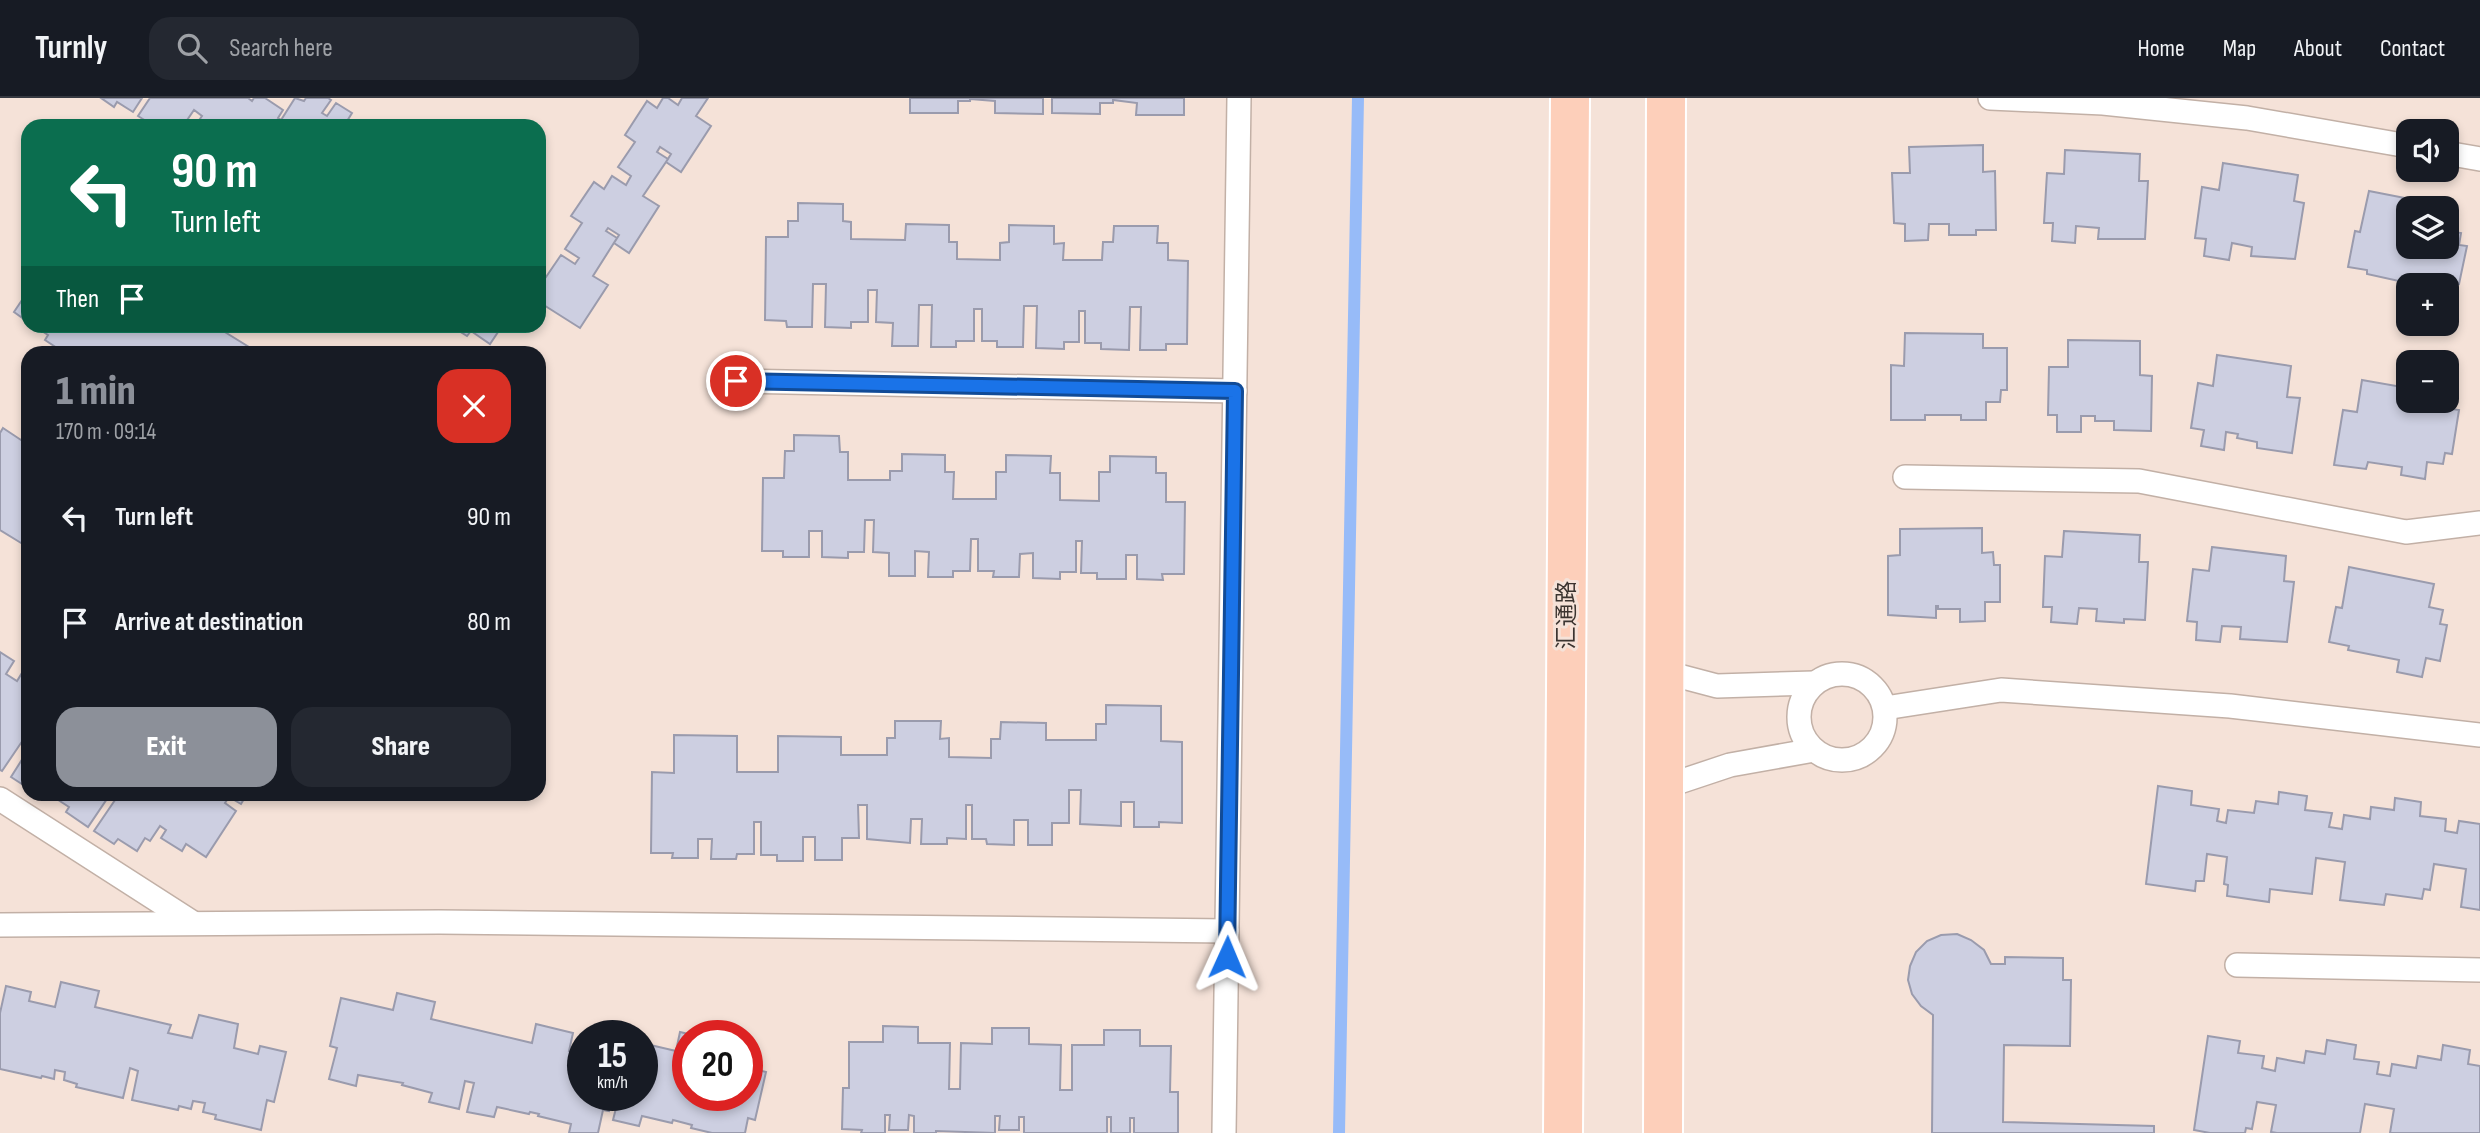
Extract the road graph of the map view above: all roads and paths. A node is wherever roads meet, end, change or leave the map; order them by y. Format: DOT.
graph roads {
  1 [pos="1239,98"];
  2 [pos="1570,98"];
  3 [pos="1666,98"];
  4 [pos="1990,98"];
  5 [pos="2396,144"];
  6 [pos="2459,155"];
  7 [pos="2480,159"];
  8 [pos="736,381"];
  9 [pos="1235,391"];
  10 [pos="1905,477"];
  11 [pos="2480,523"];
  12 [pos="1664,672"];
  13 [pos="1814,683"];
  14 [pos="1885,708"];
  15 [pos="2480,735"];
  16 [pos="1814,750"];
  17 [pos="1664,787"];
  18 [pos="0,799"];
  19 [pos="193,923"];
  20 [pos="0,925"];
  21 [pos="1227,931"];
  22 [pos="2237,965"];
  23 [pos="2480,970"];
  24 [pos="1224,1133"];
  25 [pos="1563,1133"];
  26 [pos="1663,1133"];
  1 -- 9 [label="lane"];
  2 -- 25 [label="main road, 汇通路"];
  3 -- 12 [label="main road"];
  4 -- 5 [label="lane"];
  6 -- 7 [label="lane"];
  8 -- 9 [label="lane"];
  9 -- 21 [label="lane"];
  10 -- 11 [label="lane"];
  12 -- 13 [label="lane"];
  12 -- 17 [label="main road"];
  13 -- 14 [label="lane"];
  13 -- 16 [label="lane"];
  14 -- 15 [label="lane"];
  14 -- 16 [label="lane"];
  16 -- 17 [label="lane"];
  17 -- 26 [label="main road"];
  18 -- 19 [label="lane"];
  19 -- 20 [label="lane"];
  19 -- 21 [label="lane"];
  21 -- 24 [label="lane"];
  22 -- 23 [label="lane"];
}
